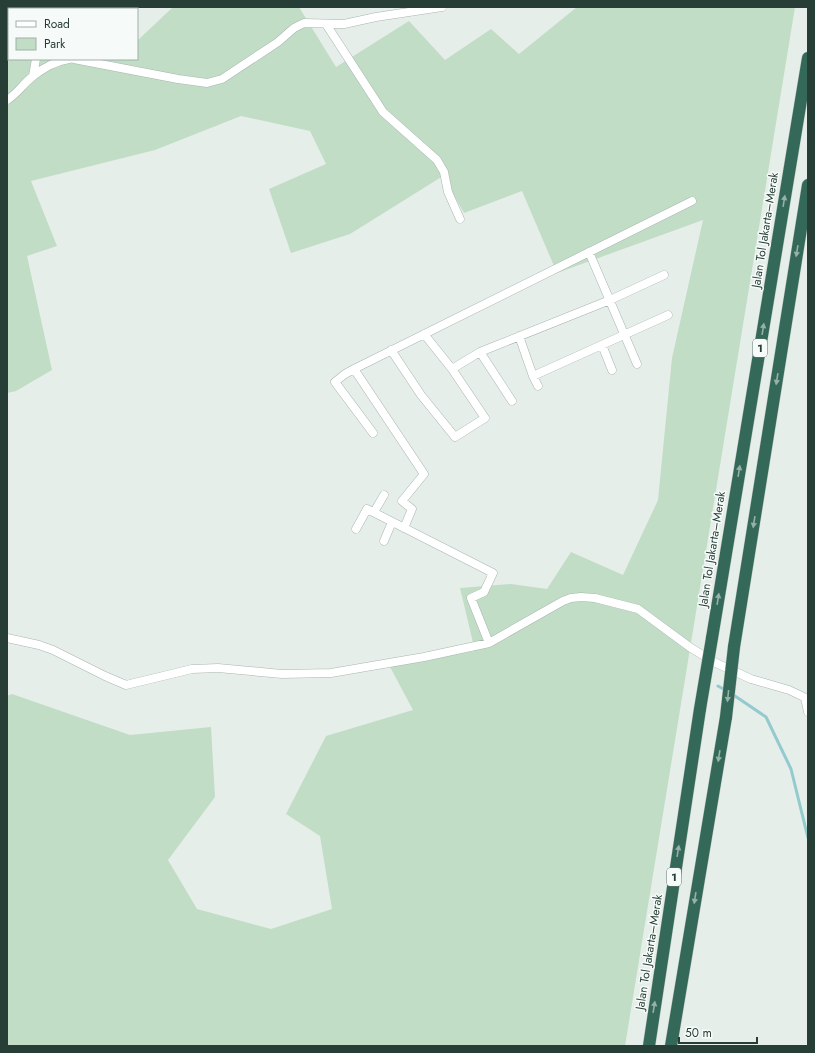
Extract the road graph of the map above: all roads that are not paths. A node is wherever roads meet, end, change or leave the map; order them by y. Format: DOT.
graph roads {
  1 [pos="442,7"];
  2 [pos="326,24"];
  3 [pos="808,58"];
  4 [pos="36,60"];
  5 [pos="64,60"];
  6 [pos="79,60"];
  7 [pos="33,76"];
  8 [pos="7,100"];
  9 [pos="808,185"];
  10 [pos="692,201"];
  11 [pos="460,219"];
  12 [pos="589,252"];
  13 [pos="664,275"];
  14 [pos="610,300"];
  15 [pos="668,315"];
  16 [pos="424,334"];
  17 [pos="624,335"];
  18 [pos="519,336"];
  19 [pos="602,344"];
  20 [pos="391,350"];
  21 [pos="480,352"];
  22 [pos="637,364"];
  23 [pos="452,368"];
  24 [pos="354,369"];
  25 [pos="612,370"];
  26 [pos="533,376"];
  27 [pos="538,386"];
  28 [pos="512,401"];
  29 [pos="373,433"];
  30 [pos="384,495"];
  31 [pos="374,512"];
  32 [pos="392,522"];
  33 [pos="404,528"];
  34 [pos="356,529"];
  35 [pos="384,541"];
  36 [pos="7,638"];
  37 [pos="488,643"];
  38 [pos="807,698"];
  39 [pos="808,712"];
  40 [pos="649,1046"];
  41 [pos="671,1046"];
  1 -- 2 [label="street"];
  2 -- 6 [label="street"];
  2 -- 11 [label="street"];
  40 -- 3 [label="highway, Jalan Tol Jakarta–Merak / 1, one-way, bridge"];
  4 -- 7 [label="street"];
  5 -- 7 [label="street"];
  7 -- 8 [label="street"];
  9 -- 41 [label="highway, 1, one-way, bridge"];
  10 -- 12 [label="street"];
  12 -- 14 [label="street"];
  12 -- 16 [label="street"];
  13 -- 14 [label="street"];
  14 -- 17 [label="street"];
  14 -- 18 [label="street"];
  15 -- 17 [label="street"];
  16 -- 20 [label="street"];
  16 -- 23 [label="street"];
  17 -- 19 [label="street"];
  17 -- 22 [label="street"];
  18 -- 21 [label="street"];
  18 -- 26 [label="street"];
  19 -- 25 [label="street"];
  19 -- 26 [label="street"];
  20 -- 23 [label="street"];
  20 -- 24 [label="street"];
  21 -- 23 [label="street"];
  21 -- 28 [label="street"];
  24 -- 29 [label="street"];
  24 -- 33 [label="street"];
  26 -- 27 [label="street"];
  30 -- 31 [label="street"];
  31 -- 32 [label="street"];
  31 -- 34 [label="street"];
  32 -- 33 [label="street"];
  32 -- 35 [label="street"];
  33 -- 37 [label="street"];
  36 -- 37 [label="street"];
  37 -- 38 [label="street"];
  38 -- 39 [label="street"];
}
